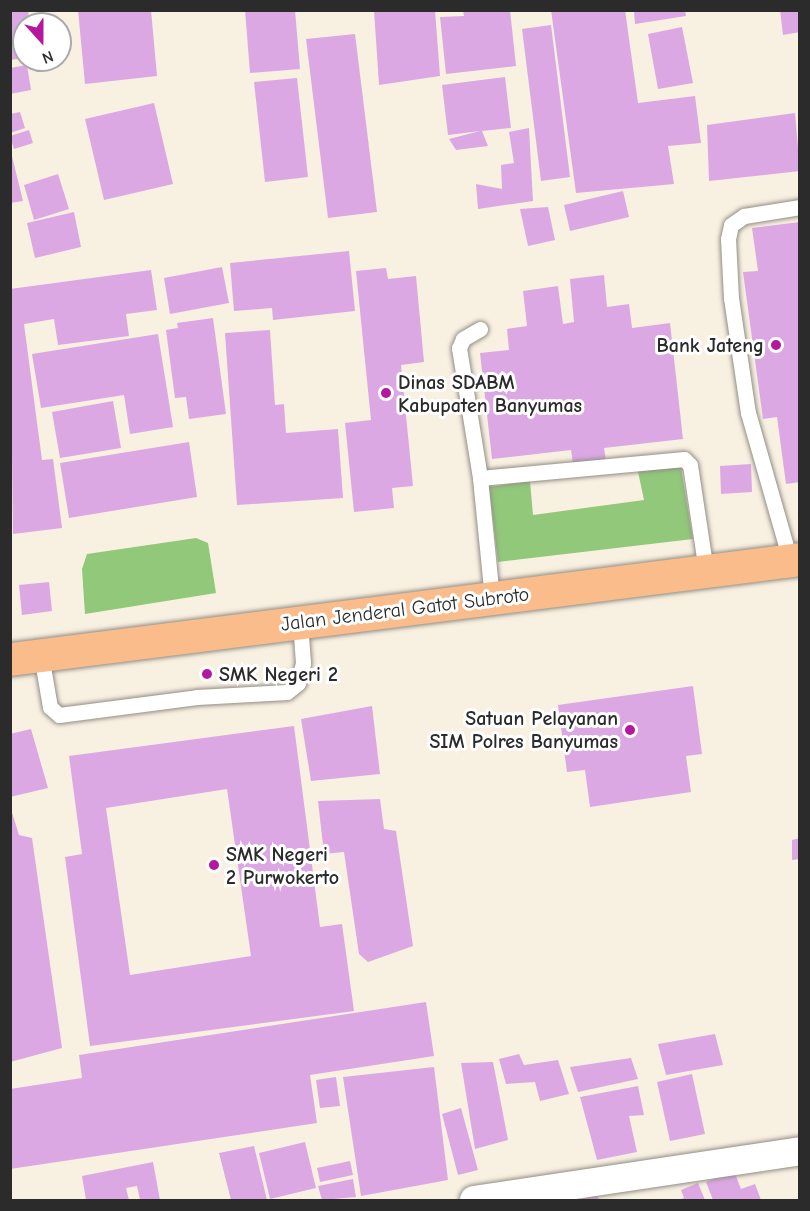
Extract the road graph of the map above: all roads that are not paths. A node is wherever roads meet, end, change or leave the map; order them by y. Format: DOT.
graph roads {
  1 [pos="800,207"];
  2 [pos="480,329"];
  3 [pos="480,478"];
  4 [pos="795,559"];
  5 [pos="706,571"];
  6 [pos="492,598"];
  7 [pos="300,622"];
  8 [pos="26,657"];
  9 [pos="800,1150"];
  10 [pos="474,1200"];
  11 [pos="479,1200"];
  1 -- 4 [label="lane"];
  2 -- 3 [label="lane"];
  3 -- 5 [label="lane"];
  3 -- 6 [label="lane"];
  4 -- 5 [label="main road, Jalan Jenderal Gatot Subroto"];
  5 -- 6 [label="main road, Jalan Jenderal Gatot Subroto"];
  6 -- 7 [label="main road, Jalan Jenderal Gatot Subroto"];
  7 -- 8 [label="main road, Jalan Jenderal Gatot Subroto"];
  7 -- 8 [label="lane"];
  9 -- 11 [label="street"];
  10 -- 11 [label="street"];
}
